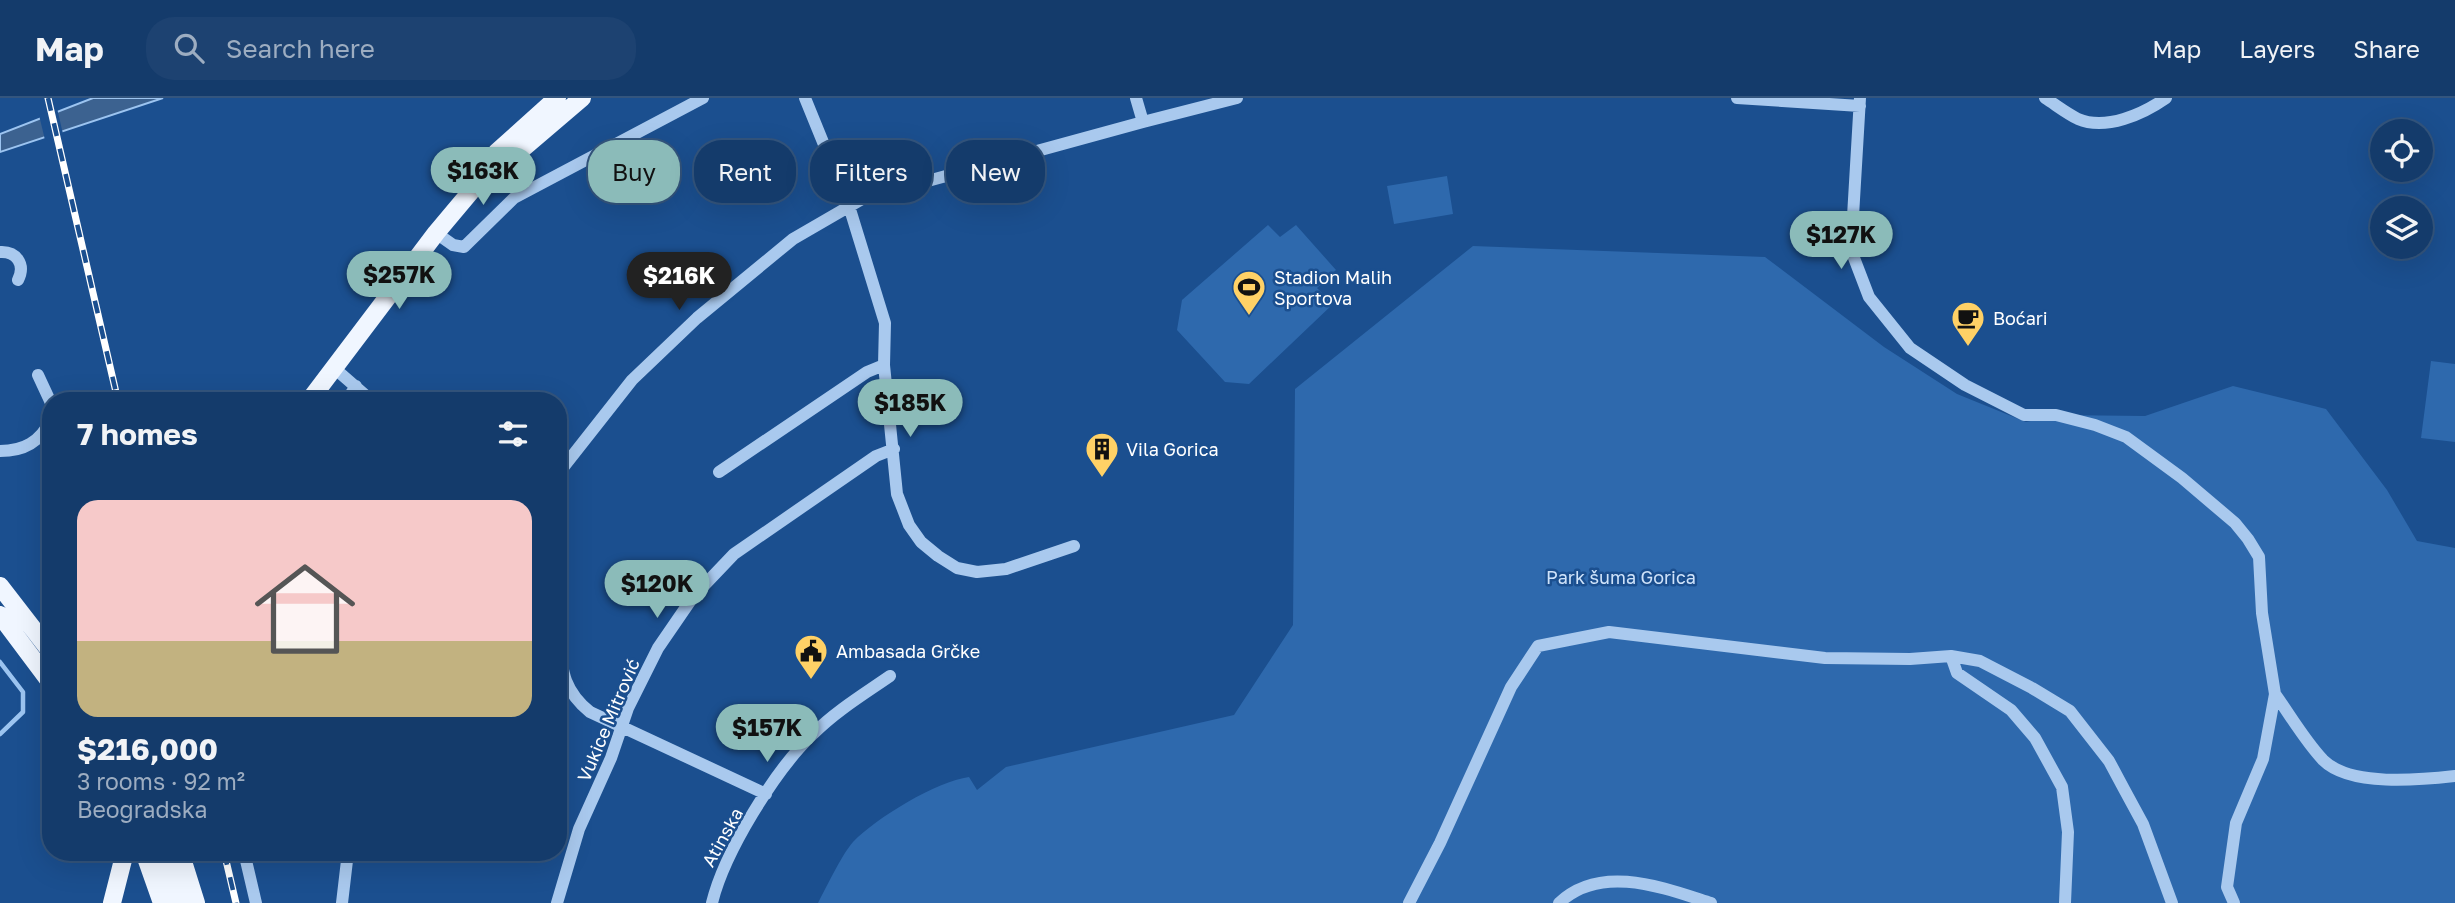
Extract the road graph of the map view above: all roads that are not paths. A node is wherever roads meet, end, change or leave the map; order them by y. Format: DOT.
graph roads {
  1 [pos="557,98"];
  2 [pos="582,98"];
  3 [pos="703,98"];
  4 [pos="805,98"];
  5 [pos="1136,98"];
  6 [pos="1237,98"];
  7 [pos="1737,98"];
  8 [pos="2045,98"];
  9 [pos="2166,98"];
  10 [pos="1860,102"];
  11 [pos="1143,121"];
  12 [pos="483,177"];
  13 [pos="849,206"];
  14 [pos="436,233"];
  15 [pos="0,252"];
  16 [pos="18,280"];
  17 [pos="884,365"];
  18 [pos="333,367"];
  19 [pos="38,375"];
  20 [pos="356,386"];
  21 [pos="46,392"];
  22 [pos="315,392"];
  23 [pos="352,392"];
  24 [pos="362,392"];
  25 [pos="42,432"];
  26 [pos="894,449"];
  27 [pos="0,451"];
  28 [pos="567,463"];
  29 [pos="719,472"];
  30 [pos="1074,546"];
  31 [pos="0,586"];
  32 [pos="0,615"];
  33 [pos="42,640"];
  34 [pos="1951,656"];
  35 [pos="42,671"];
  36 [pos="890,676"];
  37 [pos="567,684"];
  38 [pos="2275,694"];
  39 [pos="622,727"];
  40 [pos="2455,776"];
  41 [pos="766,794"];
  42 [pos="123,861"];
  43 [pos="147,861"];
  44 [pos="165,861"];
  45 [pos="183,861"];
  46 [pos="246,861"];
  47 [pos="347,861"];
  48 [pos="112,903"];
  49 [pos="162,903"];
  50 [pos="180,903"];
  51 [pos="196,903"];
  52 [pos="256,903"];
  53 [pos="342,903"];
  54 [pos="557,903"];
  55 [pos="712,903"];
  56 [pos="1409,903"];
  57 [pos="1559,903"];
  58 [pos="1711,903"];
  59 [pos="2065,903"];
  60 [pos="2172,903"];
  61 [pos="2234,903"];
  1 -- 12 [label="main road"];
  2 -- 12 [label="main road"];
  3 -- 14 [label="street"];
  4 -- 13 [label="street"];
  5 -- 11 [label="street"];
  6 -- 11 [label="street"];
  7 -- 10 [label="street"];
  8 -- 9 [label="street"];
  10 -- 38 [label="street"];
  11 -- 13 [label="street"];
  12 -- 14 [label="main road"];
  13 -- 17 [label="street"];
  13 -- 28 [label="street"];
  14 -- 18 [label="main road"];
  15 -- 16 [label="street"];
  17 -- 26 [label="street"];
  17 -- 29 [label="street"];
  18 -- 20 [label="street"];
  18 -- 22 [label="main road"];
  19 -- 21 [label="street"];
  20 -- 23 [label="street"];
  20 -- 24 [label="street"];
  25 -- 27 [label="street"];
  26 -- 30 [label="street"];
  26 -- 39 [label="street, Vukice Mitrović"];
  31 -- 33 [label="main road"];
  32 -- 35 [label="main road"];
  34 -- 56 [label="street"];
  34 -- 59 [label="street"];
  34 -- 60 [label="street"];
  36 -- 41 [label="street, Atinska"];
  37 -- 39 [label="street"];
  38 -- 40 [label="street"];
  38 -- 61 [label="street"];
  39 -- 41 [label="street"];
  39 -- 54 [label="street, Vukice Mitrović"];
  41 -- 55 [label="street, Atinska"];
  42 -- 48 [label="main road"];
  43 -- 49 [label="main road"];
  44 -- 50 [label="main road"];
  45 -- 51 [label="main road"];
  46 -- 52 [label="street"];
  47 -- 53 [label="street"];
  57 -- 58 [label="street"];
}
